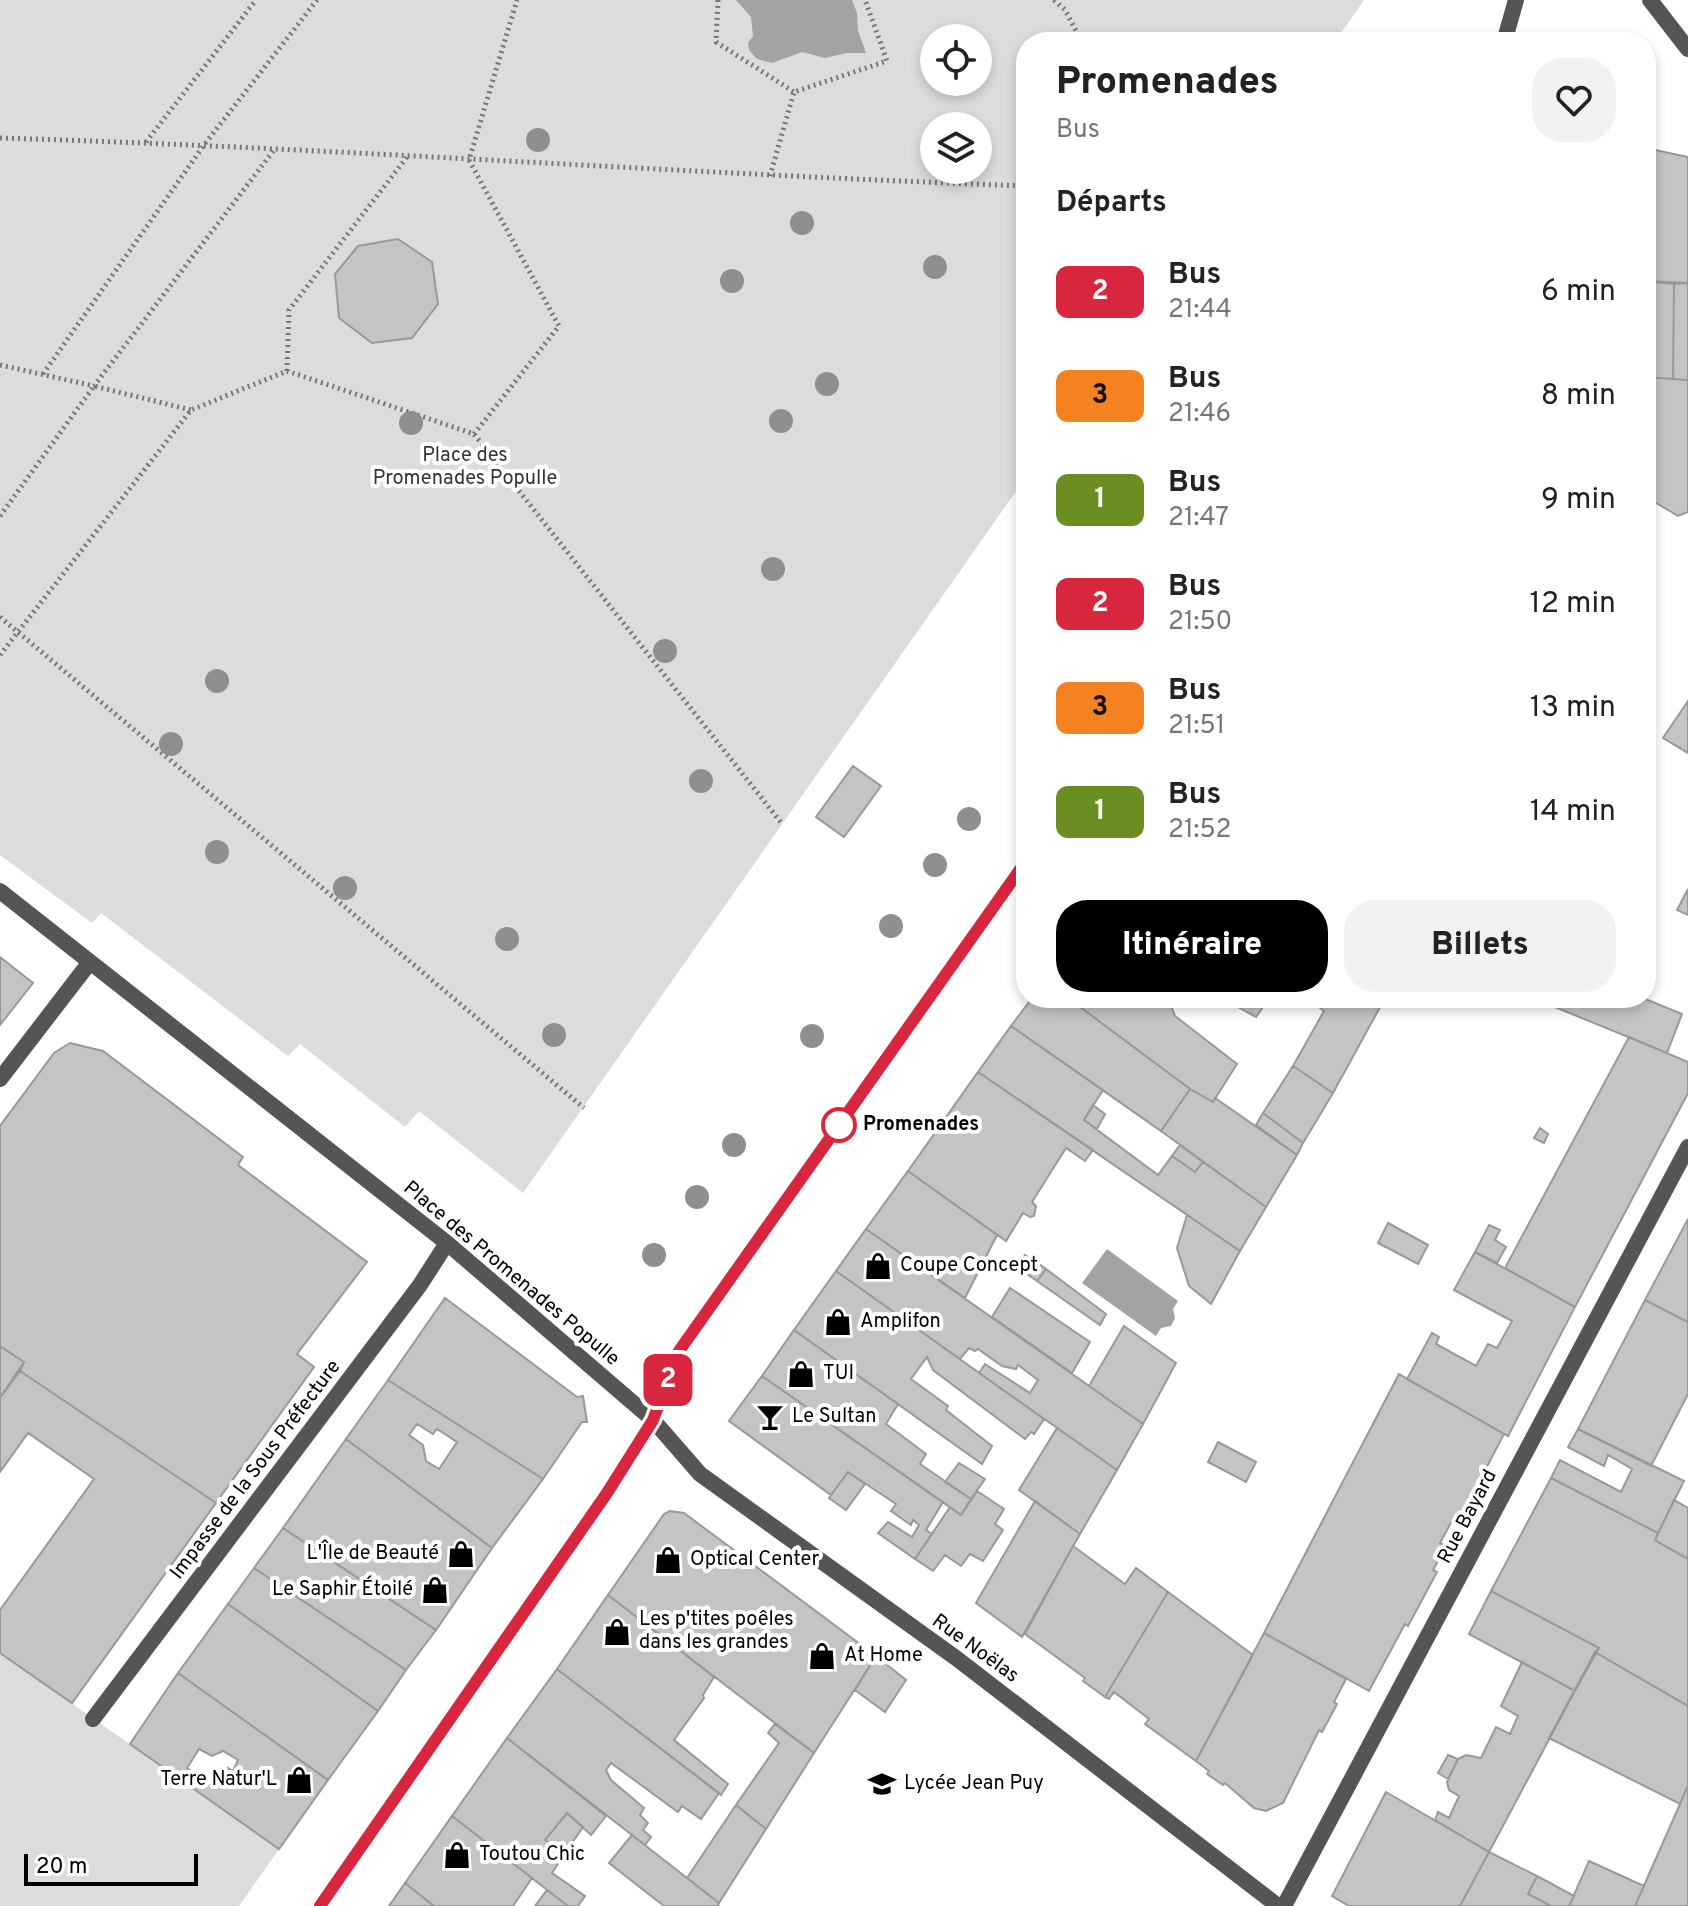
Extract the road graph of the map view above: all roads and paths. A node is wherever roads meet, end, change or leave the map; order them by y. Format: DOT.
graph roads {
  1 [pos="256,0"];
  2 [pos="317,0"];
  3 [pos="517,0"];
  4 [pos="718,0"];
  5 [pos="865,0"];
  6 [pos="1054,0"];
  7 [pos="1516,0"];
  8 [pos="1650,0"];
  9 [pos="1077,32"];
  10 [pos="1507,32"];
  11 [pos="1688,49"];
  12 [pos="794,92"];
  13 [pos="0,138"];
  14 [pos="146,142"];
  15 [pos="204,145"];
  16 [pos="274,149"];
  17 [pos="407,156"];
  18 [pos="469,160"];
  19 [pos="770,176"];
  20 [pos="1016,186"];
  21 [pos="0,365"];
  22 [pos="287,371"];
  23 [pos="43,374"];
  24 [pos="94,386"];
  25 [pos="191,410"];
  26 [pos="474,434"];
  27 [pos="0,516"];
  28 [pos="0,617"];
  29 [pos="17,631"];
  30 [pos="0,655"];
  31 [pos="783,825"];
  32 [pos="1016,875"];
  33 [pos="0,891"];
  34 [pos="90,962"];
  35 [pos="0,1079"];
  36 [pos="584,1108"];
  37 [pos="1688,1147"];
  38 [pos="447,1243"];
  39 [pos="653,1420"];
  40 [pos="93,1719"];
  41 [pos="320,1906"];
  42 [pos="1278,1906"];
  43 [pos="1284,1906"];
  1 -- 14 [label="path"];
  2 -- 15 [label="path"];
  3 -- 18 [label="path"];
  4 -- 12 [label="path"];
  5 -- 12 [label="path"];
  6 -- 9 [label="path"];
  7 -- 10 [label="street"];
  8 -- 11 [label="street"];
  12 -- 19 [label="path"];
  13 -- 14 [label="path"];
  14 -- 15 [label="path"];
  15 -- 16 [label="path"];
  15 -- 23 [label="path"];
  16 -- 17 [label="path"];
  16 -- 24 [label="path"];
  17 -- 18 [label="path"];
  17 -- 22 [label="path"];
  18 -- 19 [label="path"];
  18 -- 26 [label="path"];
  19 -- 20 [label="path"];
  21 -- 23 [label="path"];
  22 -- 25 [label="path"];
  22 -- 26 [label="path"];
  23 -- 24 [label="path"];
  24 -- 25 [label="path"];
  24 -- 27 [label="path"];
  25 -- 29 [label="path"];
  26 -- 31 [label="path"];
  28 -- 29 [label="path"];
  29 -- 30 [label="path"];
  29 -- 36 [label="path"];
  32 -- 39 [label="street"];
  33 -- 34 [label="street, Place des Promenades Populle"];
  34 -- 35 [label="street"];
  34 -- 38 [label="street, Place des Promenades Populle"];
  37 -- 43 [label="street, Rue Bayard"];
  38 -- 39 [label="street, Place des Promenades Populle"];
  38 -- 40 [label="street, Impasse de la Sous Préfecture"];
  39 -- 41 [label="street"];
  39 -- 42 [label="street, Rue Noëlas"];
}
